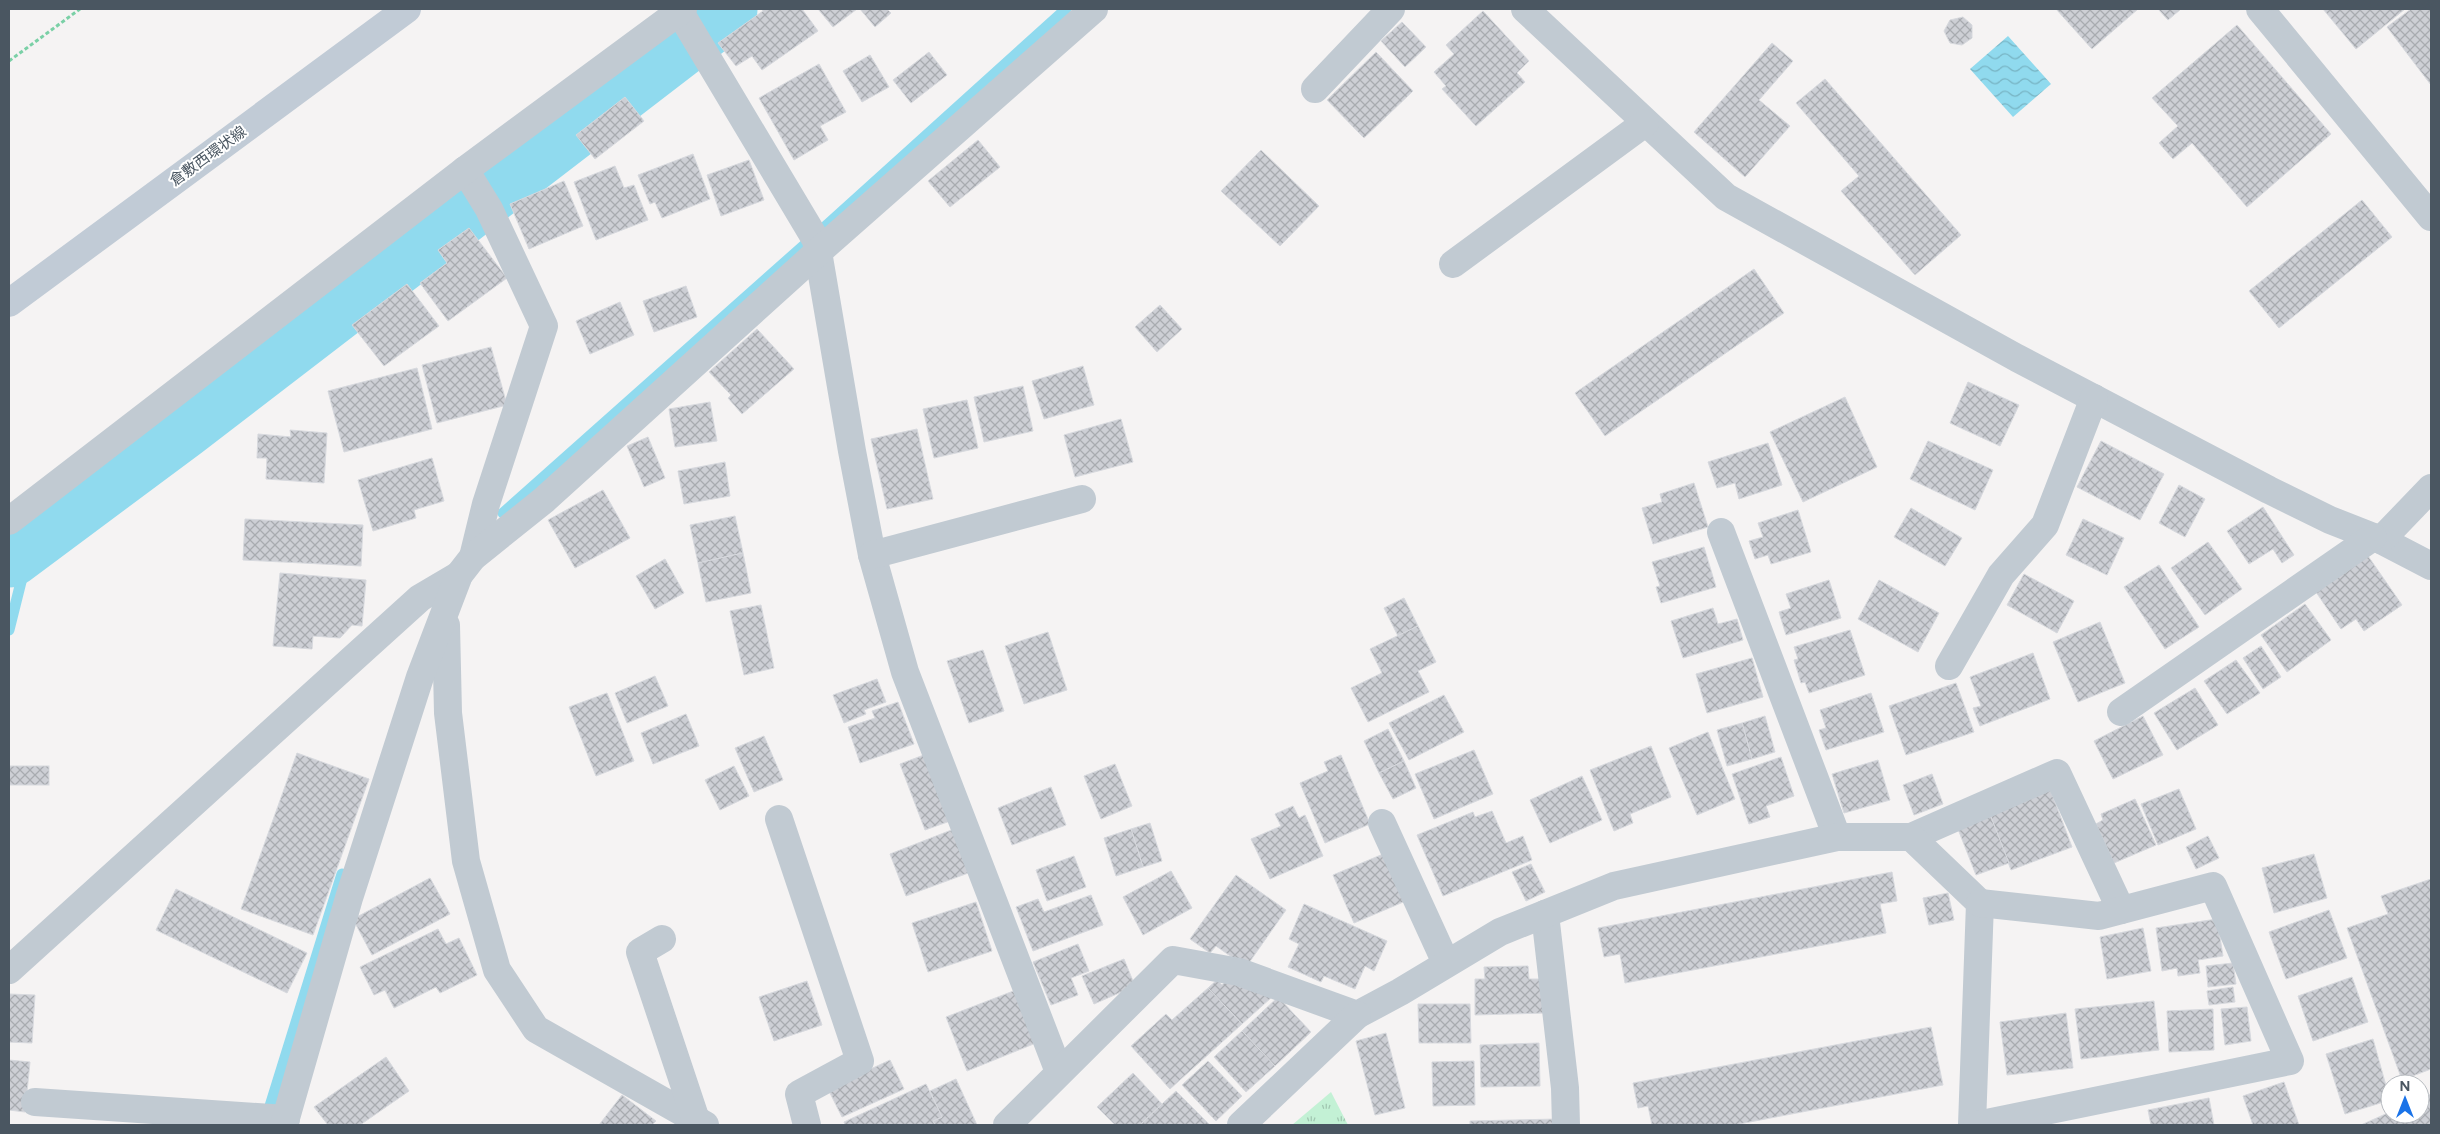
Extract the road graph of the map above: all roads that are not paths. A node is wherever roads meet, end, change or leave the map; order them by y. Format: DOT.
graph roads {
  1 [pos="407,9"];
  2 [pos="1094,9"];
  3 [pos="1391,9"];
  4 [pos="1525,9"];
  5 [pos="2260,9"];
  6 [pos="681,13"];
  7 [pos="1315,89"];
  8 [pos="1646,123"];
  9 [pos="470,178"];
  10 [pos="2431,217"];
  11 [pos="815,240"];
  12 [pos="1453,264"];
  13 [pos="9,303"];
  14 [pos="2094,398"];
  15 [pos="2431,488"];
  16 [pos="1082,499"];
  17 [pos="9,521"];
  18 [pos="1721,532"];
  19 [pos="2377,539"];
  20 [pos="872,556"];
  21 [pos="466,566"];
  22 [pos="2431,566"];
  23 [pos="446,603"];
  24 [pos="1948,666"];
  25 [pos="2121,712"];
  26 [pos="779,819"];
  27 [pos="1382,823"];
  28 [pos="1837,837"];
  29 [pos="1910,837"];
  30 [pos="1980,903"];
  31 [pos="2121,910"];
  32 [pos="1545,914"];
  33 [pos="662,939"];
  34 [pos="1446,963"];
  35 [pos="9,970"];
  36 [pos="1357,1015"];
  37 [pos="1059,1072"];
  38 [pos="34,1102"];
  39 [pos="275,1120"];
  40 [pos="700,1123"];
  41 [pos="807,1125"];
  42 [pos="1007,1125"];
  43 [pos="1241,1125"];
  44 [pos="1566,1125"];
  45 [pos="1972,1125"];
  46 [pos="1977,1125"];
  1 -- 13 [label="main road, 倉敷西環状線"];
  2 -- 11 [label="street"];
  3 -- 7 [label="street"];
  4 -- 8 [label="street"];
  5 -- 10 [label="street"];
  6 -- 9 [label="street"];
  6 -- 11 [label="street"];
  8 -- 12 [label="street"];
  8 -- 14 [label="street"];
  9 -- 17 [label="street"];
  9 -- 21 [label="street"];
  11 -- 20 [label="street"];
  11 -- 21 [label="street"];
  14 -- 19 [label="street"];
  14 -- 24 [label="street"];
  15 -- 19 [label="street"];
  16 -- 20 [label="street"];
  18 -- 28 [label="street"];
  19 -- 22 [label="street"];
  19 -- 25 [label="street"];
  20 -- 37 [label="street"];
  21 -- 23 [label="street"];
  21 -- 35 [label="street"];
  23 -- 39 [label="street"];
  23 -- 40 [label="street"];
  26 -- 41 [label="street"];
  27 -- 34 [label="street"];
  28 -- 29 [label="street"];
  28 -- 32 [label="street"];
  29 -- 30 [label="street"];
  29 -- 31 [label="street"];
  30 -- 31 [label="street"];
  30 -- 45 [label="street"];
  31 -- 46 [label="street"];
  32 -- 34 [label="street"];
  32 -- 44 [label="street"];
  33 -- 40 [label="street"];
  34 -- 36 [label="street"];
  36 -- 37 [label="street"];
  36 -- 43 [label="street"];
  37 -- 42 [label="street"];
  38 -- 39 [label="street"];
}
